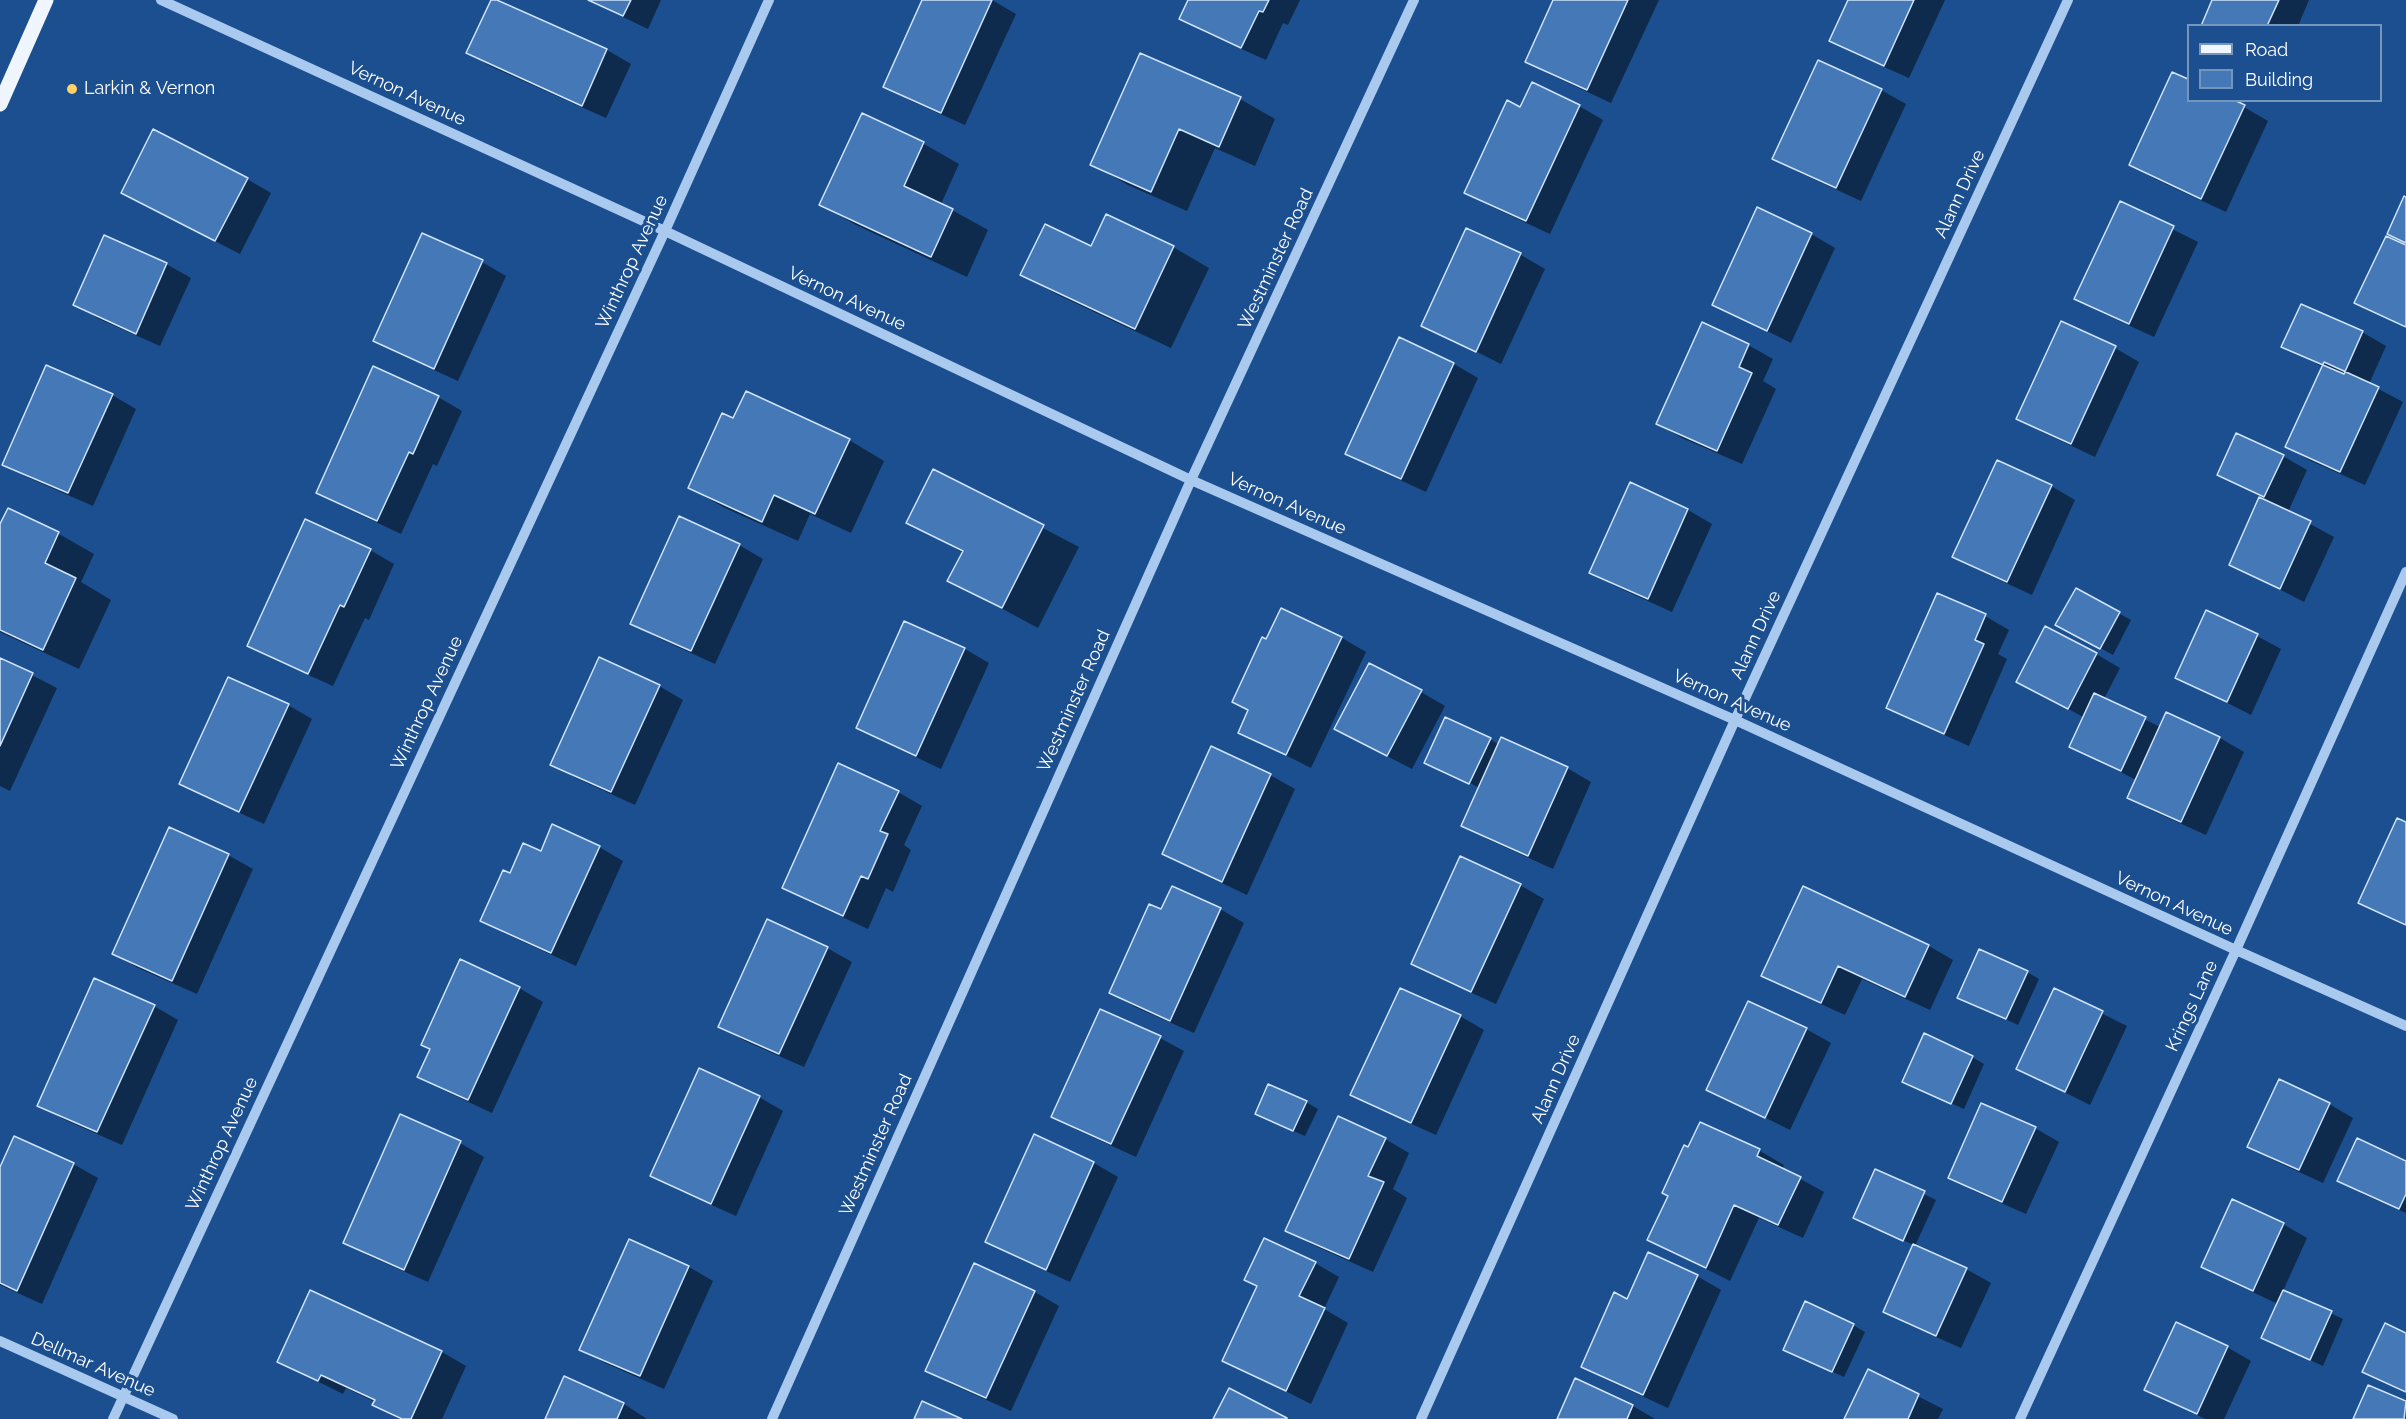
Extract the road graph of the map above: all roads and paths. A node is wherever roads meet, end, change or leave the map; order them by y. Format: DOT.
graph roads {
  1 [pos="46,0"];
  2 [pos="161,0"];
  3 [pos="769,0"];
  4 [pos="1414,0"];
  5 [pos="2068,0"];
  6 [pos="0,104"];
  7 [pos="665,231"];
  8 [pos="1191,480"];
  9 [pos="2406,572"];
  10 [pos="1735,720"];
  11 [pos="2236,950"];
  12 [pos="2406,1026"];
  13 [pos="0,1341"];
  14 [pos="123,1397"];
  15 [pos="113,1419"];
  16 [pos="172,1419"];
  17 [pos="772,1419"];
  18 [pos="1421,1419"];
  19 [pos="2020,1419"];
  1 -- 6 [label="main road"];
  2 -- 7 [label="street, Vernon Avenue"];
  3 -- 7 [label="street, Winthrop Avenue"];
  4 -- 8 [label="street, Westminster Road"];
  5 -- 10 [label="street, Alann Drive"];
  7 -- 8 [label="street, Vernon Avenue"];
  7 -- 14 [label="street, Winthrop Avenue"];
  8 -- 10 [label="street, Vernon Avenue"];
  8 -- 17 [label="street, Westminster Road"];
  9 -- 11 [label="street, Krings Lane"];
  10 -- 11 [label="street, Vernon Avenue"];
  10 -- 18 [label="street, Alann Drive"];
  11 -- 12 [label="street, Vernon Avenue"];
  11 -- 19 [label="street, Krings Lane"];
  13 -- 14 [label="street, Dellmar Avenue"];
  14 -- 15 [label="street, Winthrop Avenue"];
  14 -- 16 [label="street, Dellmar Avenue"];
}
